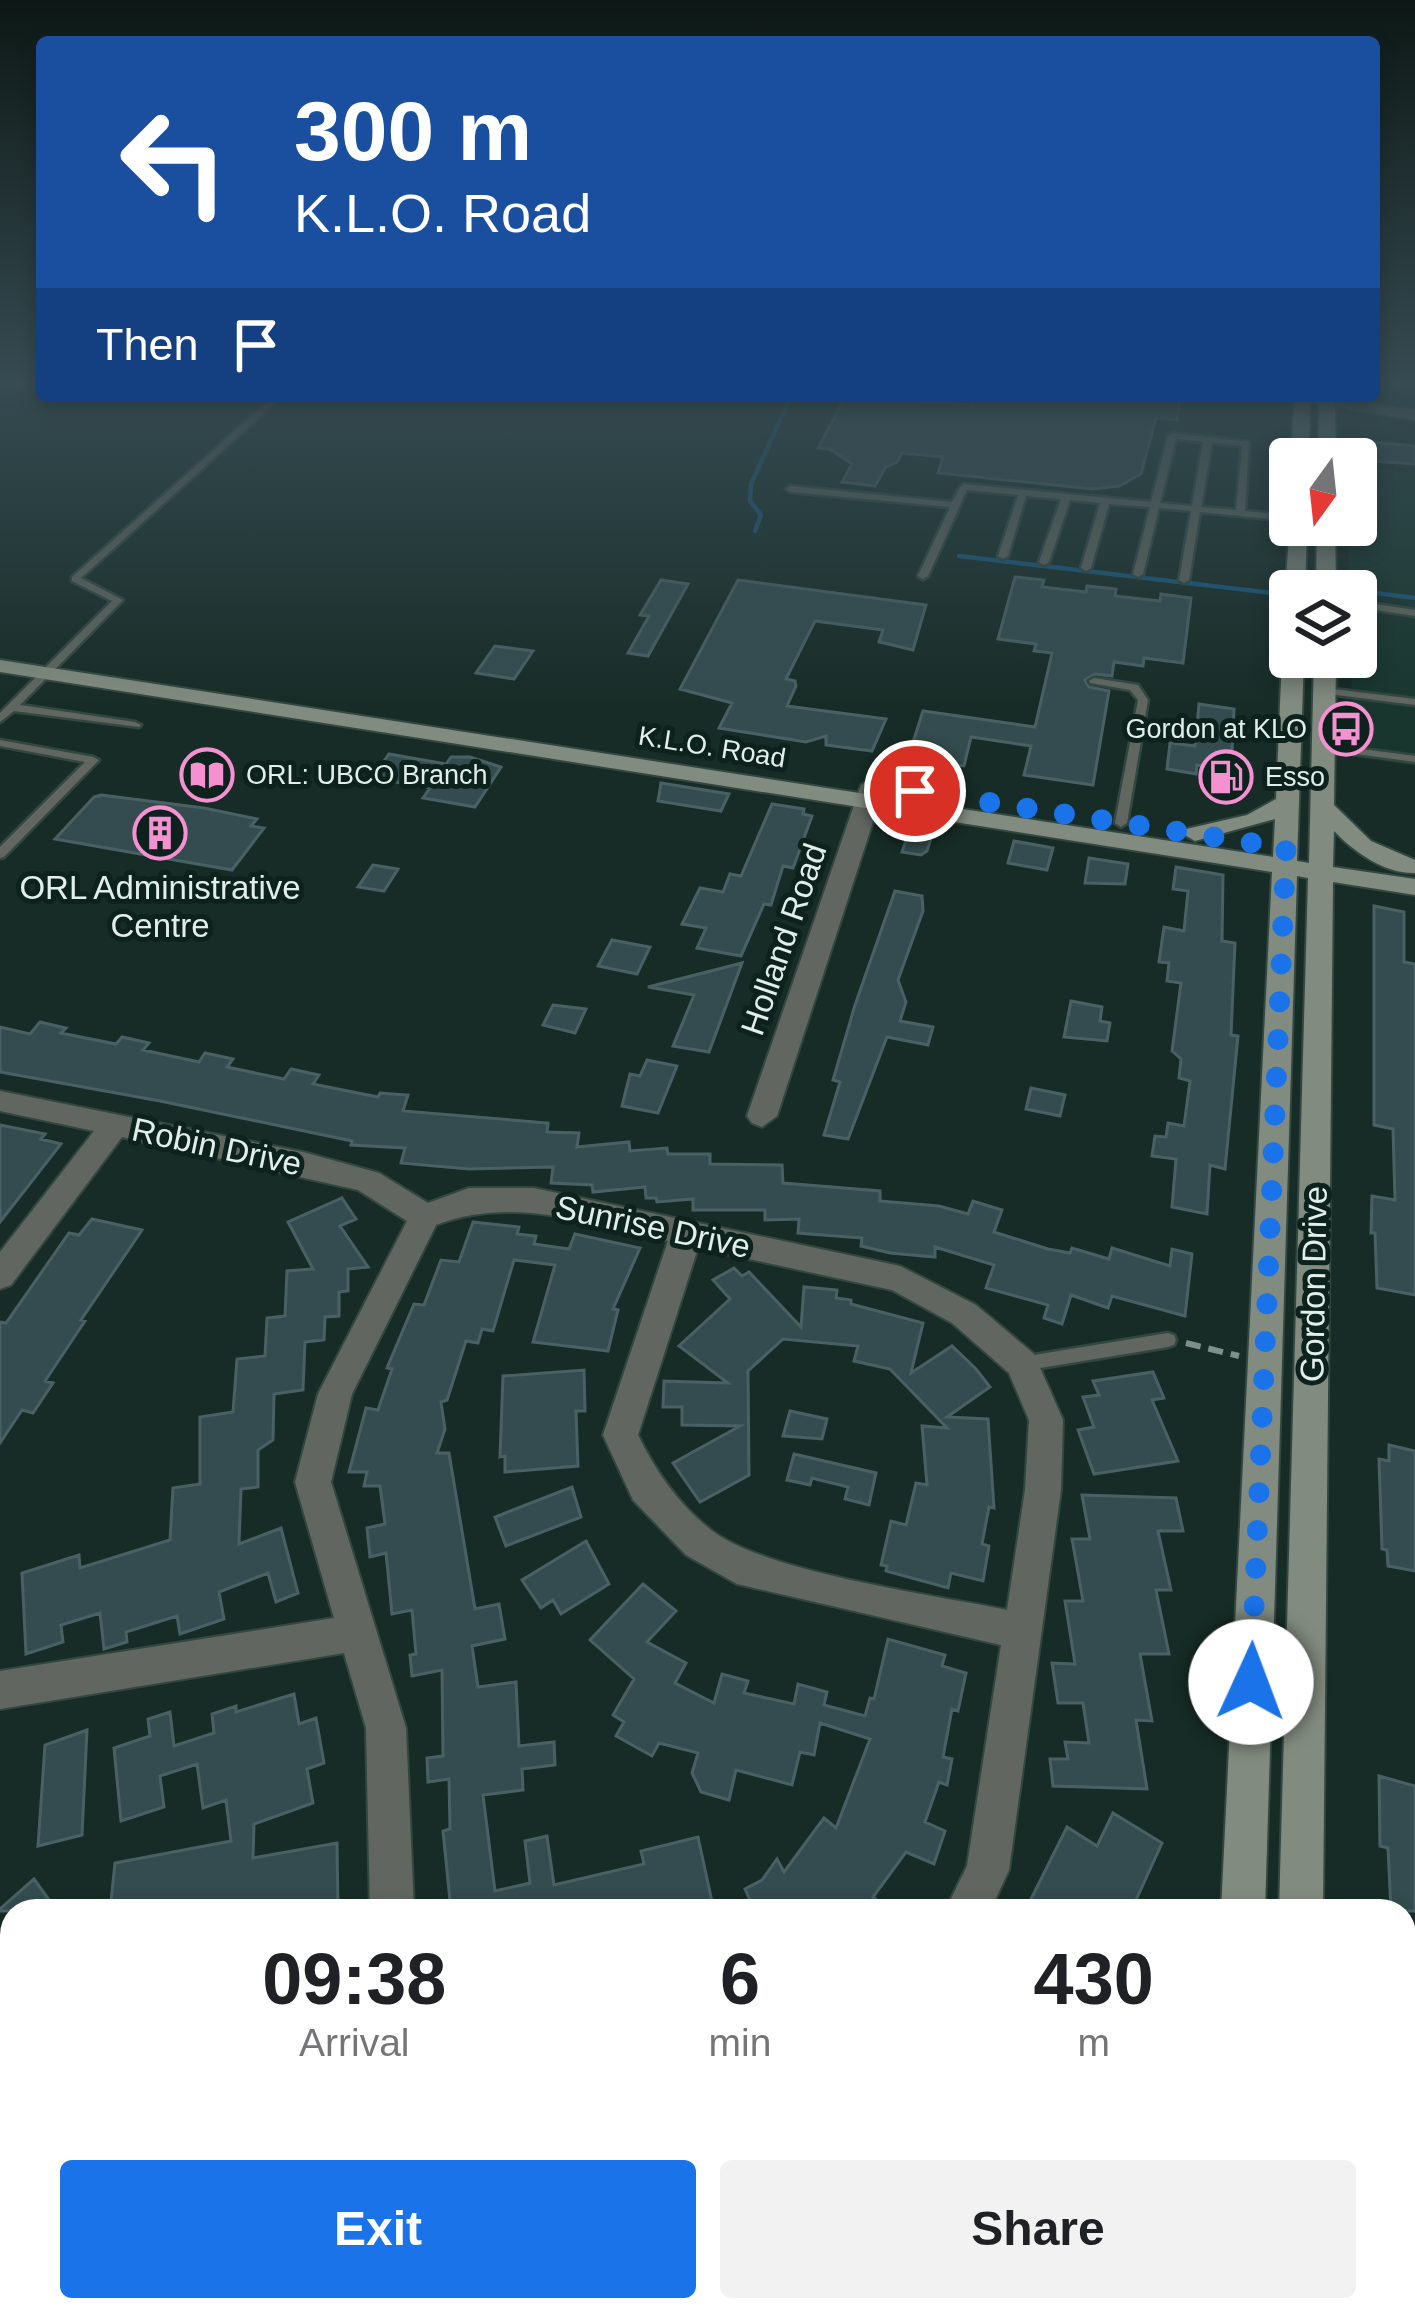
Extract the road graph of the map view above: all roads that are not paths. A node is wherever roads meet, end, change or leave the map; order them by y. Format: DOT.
graph roads {
  1 [pos="173,491"];
  2 [pos="813,491"];
  3 [pos="961,491"];
  4 [pos="991,491"];
  5 [pos="1158,491"];
  6 [pos="1200,491"];
  7 [pos="1242,491"];
  8 [pos="1022,496"];
  9 [pos="1066,499"];
  10 [pos="1105,501"];
  11 [pos="1155,503"];
  12 [pos="953,505"];
  13 [pos="1197,508"];
  14 [pos="1240,513"];
  15 [pos="1269,516"];
  16 [pos="1003,556"];
  17 [pos="1044,562"];
  18 [pos="1086,568"];
  19 [pos="1138,574"];
  20 [pos="922,576"];
  21 [pos="1184,580"];
  22 [pos="1377,608"];
  23 [pos="1415,614"];
  24 [pos="0,651"];
  25 [pos="0,666"];
  26 [pos="54,667"];
  27 [pos="1292,678"];
  28 [pos="1325,678"];
  29 [pos="1094,681"];
  30 [pos="1325,691"];
  31 [pos="1415,702"];
  32 [pos="12,707"];
  33 [pos="0,718"];
  34 [pos="135,725"];
  35 [pos="0,743"];
  36 [pos="1324,746"];
  37 [pos="1415,759"];
  38 [pos="871,793"];
  39 [pos="1288,802"];
  40 [pos="1324,808"];
  41 [pos="1121,823"];
  42 [pos="1195,843"];
  43 [pos="0,854"];
  44 [pos="1286,857"];
  45 [pos="1323,863"];
  46 [pos="1411,877"];
  47 [pos="1322,920"];
  48 [pos="1283,923"];
  49 [pos="0,1101"];
  50 [pos="762,1116"];
  51 [pos="116,1124"];
  52 [pos="425,1216"];
  53 [pos="686,1232"];
  54 [pos="0,1276"];
  55 [pos="1168,1340"];
  56 [pos="1022,1364"];
  57 [pos="1023,1632"];
  58 [pos="356,1633"];
  59 [pos="0,1690"];
  60 [pos="392,1899"];
  61 [pos="973,1899"];
  62 [pos="1243,1899"];
  63 [pos="1301,1899"];
  1 -- 26 [label="lane"];
  2 -- 12 [label="lane"];
  3 -- 12 [label="lane"];
  4 -- 8 [label="lane"];
  5 -- 11 [label="lane"];
  6 -- 13 [label="lane"];
  7 -- 14 [label="lane"];
  8 -- 9 [label="lane"];
  8 -- 16 [label="lane"];
  9 -- 10 [label="lane"];
  9 -- 17 [label="lane"];
  10 -- 11 [label="lane"];
  10 -- 18 [label="lane"];
  11 -- 13 [label="lane"];
  11 -- 19 [label="lane"];
  12 -- 20 [label="lane"];
  13 -- 14 [label="lane"];
  13 -- 21 [label="lane"];
  14 -- 15 [label="lane"];
  22 -- 23 [label="lane"];
  24 -- 26 [label="main road, K.L.O. Road"];
  25 -- 26 [label="main road, K.L.O. Road"];
  26 -- 32 [label="lane"];
  26 -- 38 [label="main road, K.L.O. Road"];
  27 -- 39 [label="main road, Gordon Drive"];
  28 -- 30 [label="main road, Gordon Drive"];
  29 -- 41 [label="lane"];
  30 -- 31 [label="lane"];
  30 -- 36 [label="main road, Gordon Drive"];
  32 -- 33 [label="lane"];
  32 -- 34 [label="lane"];
  35 -- 43 [label="lane"];
  36 -- 37 [label="lane"];
  36 -- 40 [label="main road, Gordon Drive"];
  38 -- 41 [label="main road, K.L.O. Road"];
  38 -- 42 [label="main road, K.L.O. Road"];
  38 -- 50 [label="street, Holland Road"];
  39 -- 42 [label="main road"];
  39 -- 44 [label="main road, Gordon Drive"];
  40 -- 45 [label="main road, Gordon Drive"];
  40 -- 46 [label="main road"];
  41 -- 42 [label="main road, K.L.O. Road"];
  42 -- 44 [label="main road, K.L.O. Road"];
  42 -- 48 [label="main road"];
  44 -- 45 [label="main road, K.L.O. Road"];
  44 -- 48 [label="main road, Gordon Drive"];
  45 -- 46 [label="main road, K.L.O. Road"];
  45 -- 47 [label="main road, Gordon Drive"];
  46 -- 47 [label="main road"];
  47 -- 63 [label="main road, Gordon Drive"];
  48 -- 62 [label="main road, Gordon Drive"];
  49 -- 51 [label="street, Robin Drive"];
  51 -- 52 [label="street, Robin Drive"];
  51 -- 54 [label="street"];
  52 -- 53 [label="street, Sunrise Drive"];
  52 -- 58 [label="street"];
  53 -- 56 [label="street, Sunrise Drive"];
  53 -- 57 [label="street"];
  55 -- 56 [label="lane"];
  56 -- 57 [label="street, Sunrise Drive"];
  57 -- 61 [label="street, Sunrise Drive"];
  58 -- 59 [label="street"];
  58 -- 60 [label="street"];
}
